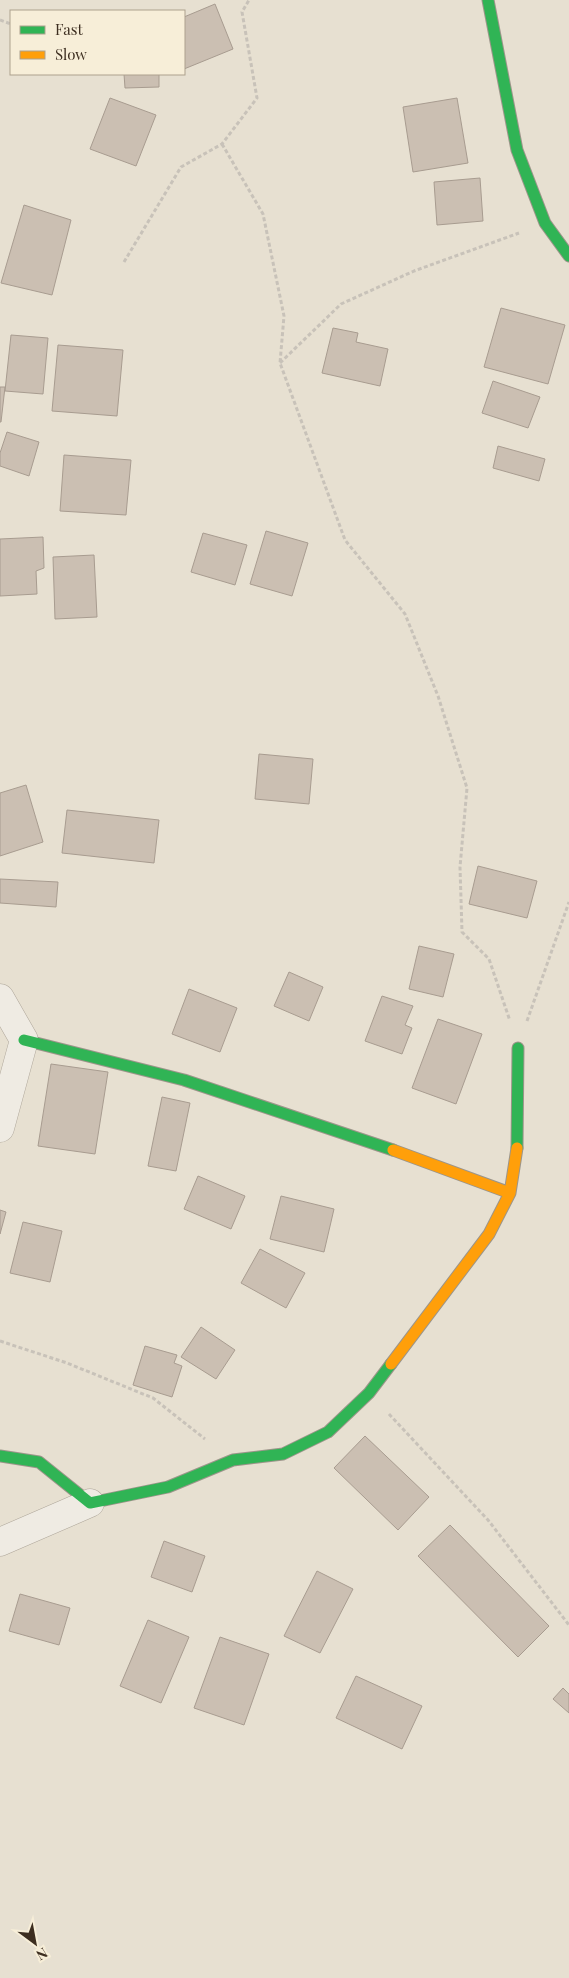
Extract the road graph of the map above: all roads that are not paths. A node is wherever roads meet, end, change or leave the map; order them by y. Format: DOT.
graph roads {
  1 [pos="488,0"];
  2 [pos="569,256"];
  3 [pos="0,998"];
  4 [pos="24,1040"];
  5 [pos="518,1048"];
  6 [pos="0,1128"];
  7 [pos="510,1193"];
  8 [pos="0,1456"];
  9 [pos="90,1503"];
  10 [pos="0,1542"];
  1 -- 2 [label="street"];
  3 -- 4 [label="street"];
  4 -- 6 [label="street"];
  4 -- 7 [label="street"];
  5 -- 7 [label="street"];
  7 -- 9 [label="street"];
  8 -- 9 [label="street"];
  9 -- 10 [label="street"];
}
